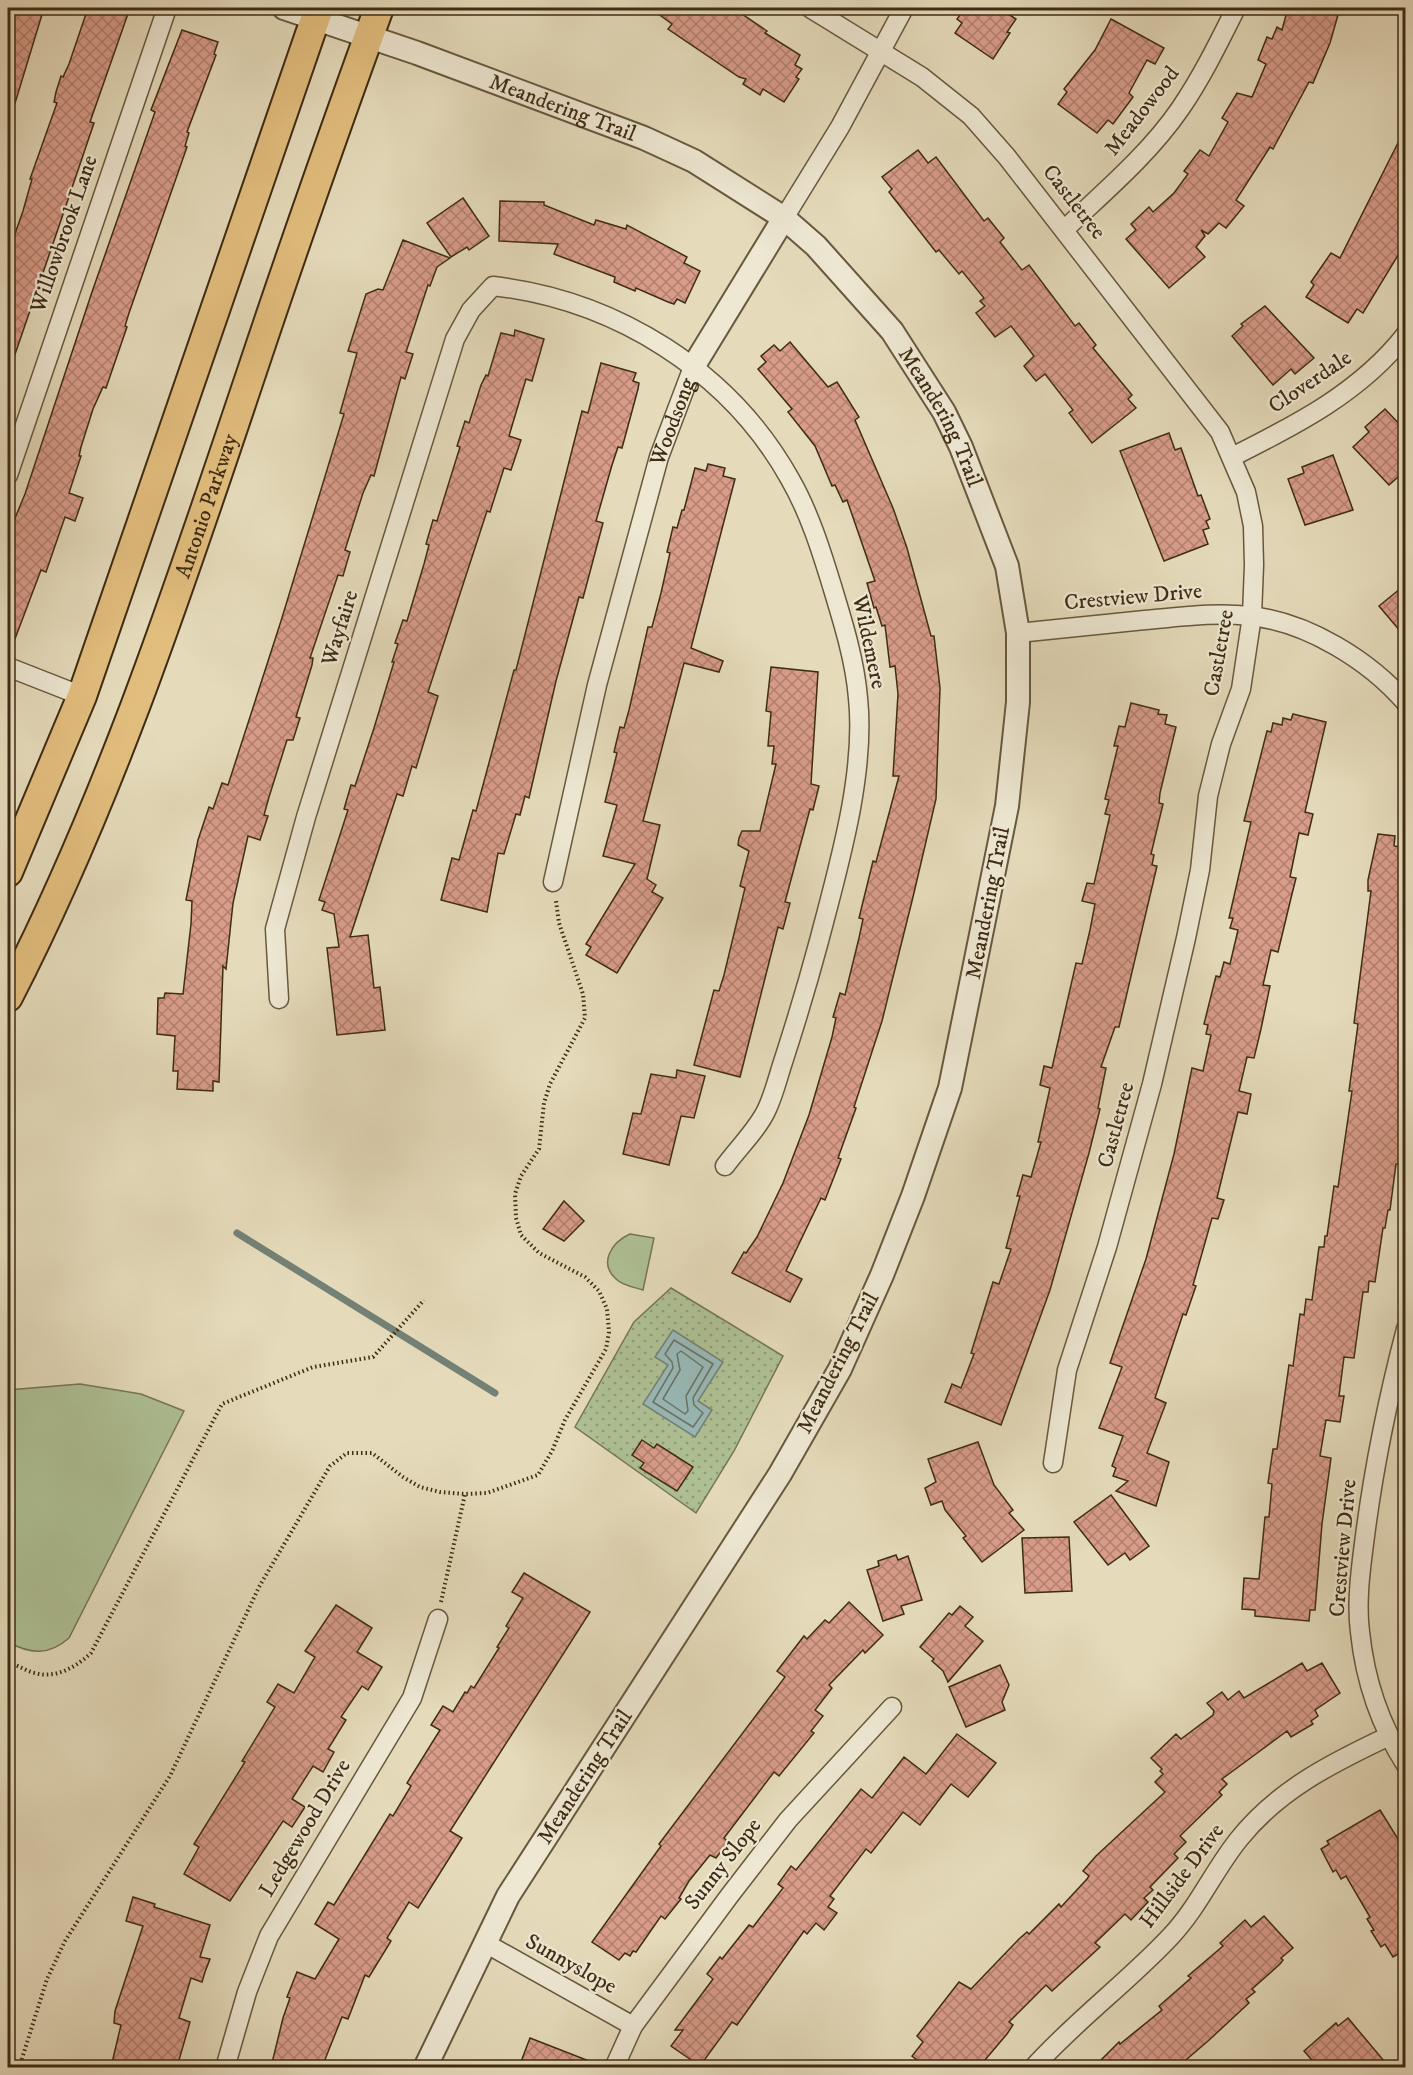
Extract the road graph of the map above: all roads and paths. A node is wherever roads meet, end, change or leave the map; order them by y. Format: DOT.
graph roads {
  1 [pos="166,8"];
  2 [pos="284,8"];
  3 [pos="379,8"];
  4 [pos="810,8"];
  5 [pos="904,8"];
  6 [pos="1236,8"];
  7 [pos="317,13"];
  8 [pos="368,37"];
  9 [pos="881,51"];
  10 [pos="784,218"];
  11 [pos="1065,229"];
  12 [pos="493,286"];
  13 [pos="1406,334"];
  14 [pos="693,366"];
  15 [pos="1232,457"];
  16 [pos="8,475"];
  17 [pos="1252,616"];
  18 [pos="1018,633"];
  19 [pos="8,667"];
  20 [pos="82,696"];
  21 [pos="1406,703"];
  22 [pos="8,872"];
  23 [pos="554,882"];
  24 [pos="8,997"];
  25 [pos="279,999"];
  26 [pos="725,1166"];
  27 [pos="424,1300"];
  28 [pos="1406,1329"];
  29 [pos="1053,1463"];
  30 [pos="465,1494"];
  31 [pos="438,1619"];
  32 [pos="8,1664"];
  33 [pos="892,1707"];
  34 [pos="1387,1737"];
  35 [pos="1406,1765"];
  36 [pos="484,1943"];
  37 [pos="633,2026"];
  38 [pos="19,2067"];
  39 [pos="225,2067"];
  40 [pos="425,2067"];
  41 [pos="614,2067"];
  42 [pos="1033,2067"];
  1 -- 16 [label="street, Willowbrook Lane"];
  2 -- 7 [label="street, Meandering Trail"];
  3 -- 8 [label="main road, Antonio Parkway"];
  4 -- 9 [label="street, Castletree"];
  5 -- 9 [label="street, Woodsong"];
  6 -- 11 [label="street, Meadowood"];
  7 -- 8 [label="street, Meandering Trail"];
  7 -- 20 [label="main road"];
  8 -- 10 [label="street, Meandering Trail"];
  8 -- 24 [label="main road, Antonio Parkway"];
  9 -- 10 [label="street, Woodsong"];
  9 -- 11 [label="street, Castletree"];
  10 -- 14 [label="street, Woodsong"];
  10 -- 18 [label="street, Meandering Trail"];
  11 -- 15 [label="street, Castletree"];
  12 -- 14 [label="street, Wildemere"];
  12 -- 25 [label="street, Wayfaire"];
  13 -- 15 [label="street, Cloverdale"];
  14 -- 23 [label="street, Woodsong"];
  14 -- 26 [label="street, Wildemere"];
  15 -- 17 [label="street, Castletree"];
  17 -- 18 [label="street, Crestview Drive"];
  17 -- 21 [label="street, Crestview Drive"];
  17 -- 29 [label="street, Castletree"];
  18 -- 36 [label="street, Meandering Trail"];
  19 -- 20 [label="street"];
  20 -- 22 [label="main road"];
  23 -- 30 [label="path"];
  27 -- 32 [label="path"];
  28 -- 34 [label="street, Crestview Drive"];
  30 -- 31 [label="path"];
  30 -- 38 [label="path"];
  31 -- 39 [label="street, Ledgewood Drive"];
  33 -- 37 [label="street, Sunny Slope"];
  34 -- 35 [label="street, Crestview Drive"];
  34 -- 42 [label="street, Hillside Drive"];
  36 -- 37 [label="street, Sunnyslope"];
  36 -- 40 [label="street, Meandering Trail"];
  37 -- 41 [label="street, Sunny Slope"];
}
